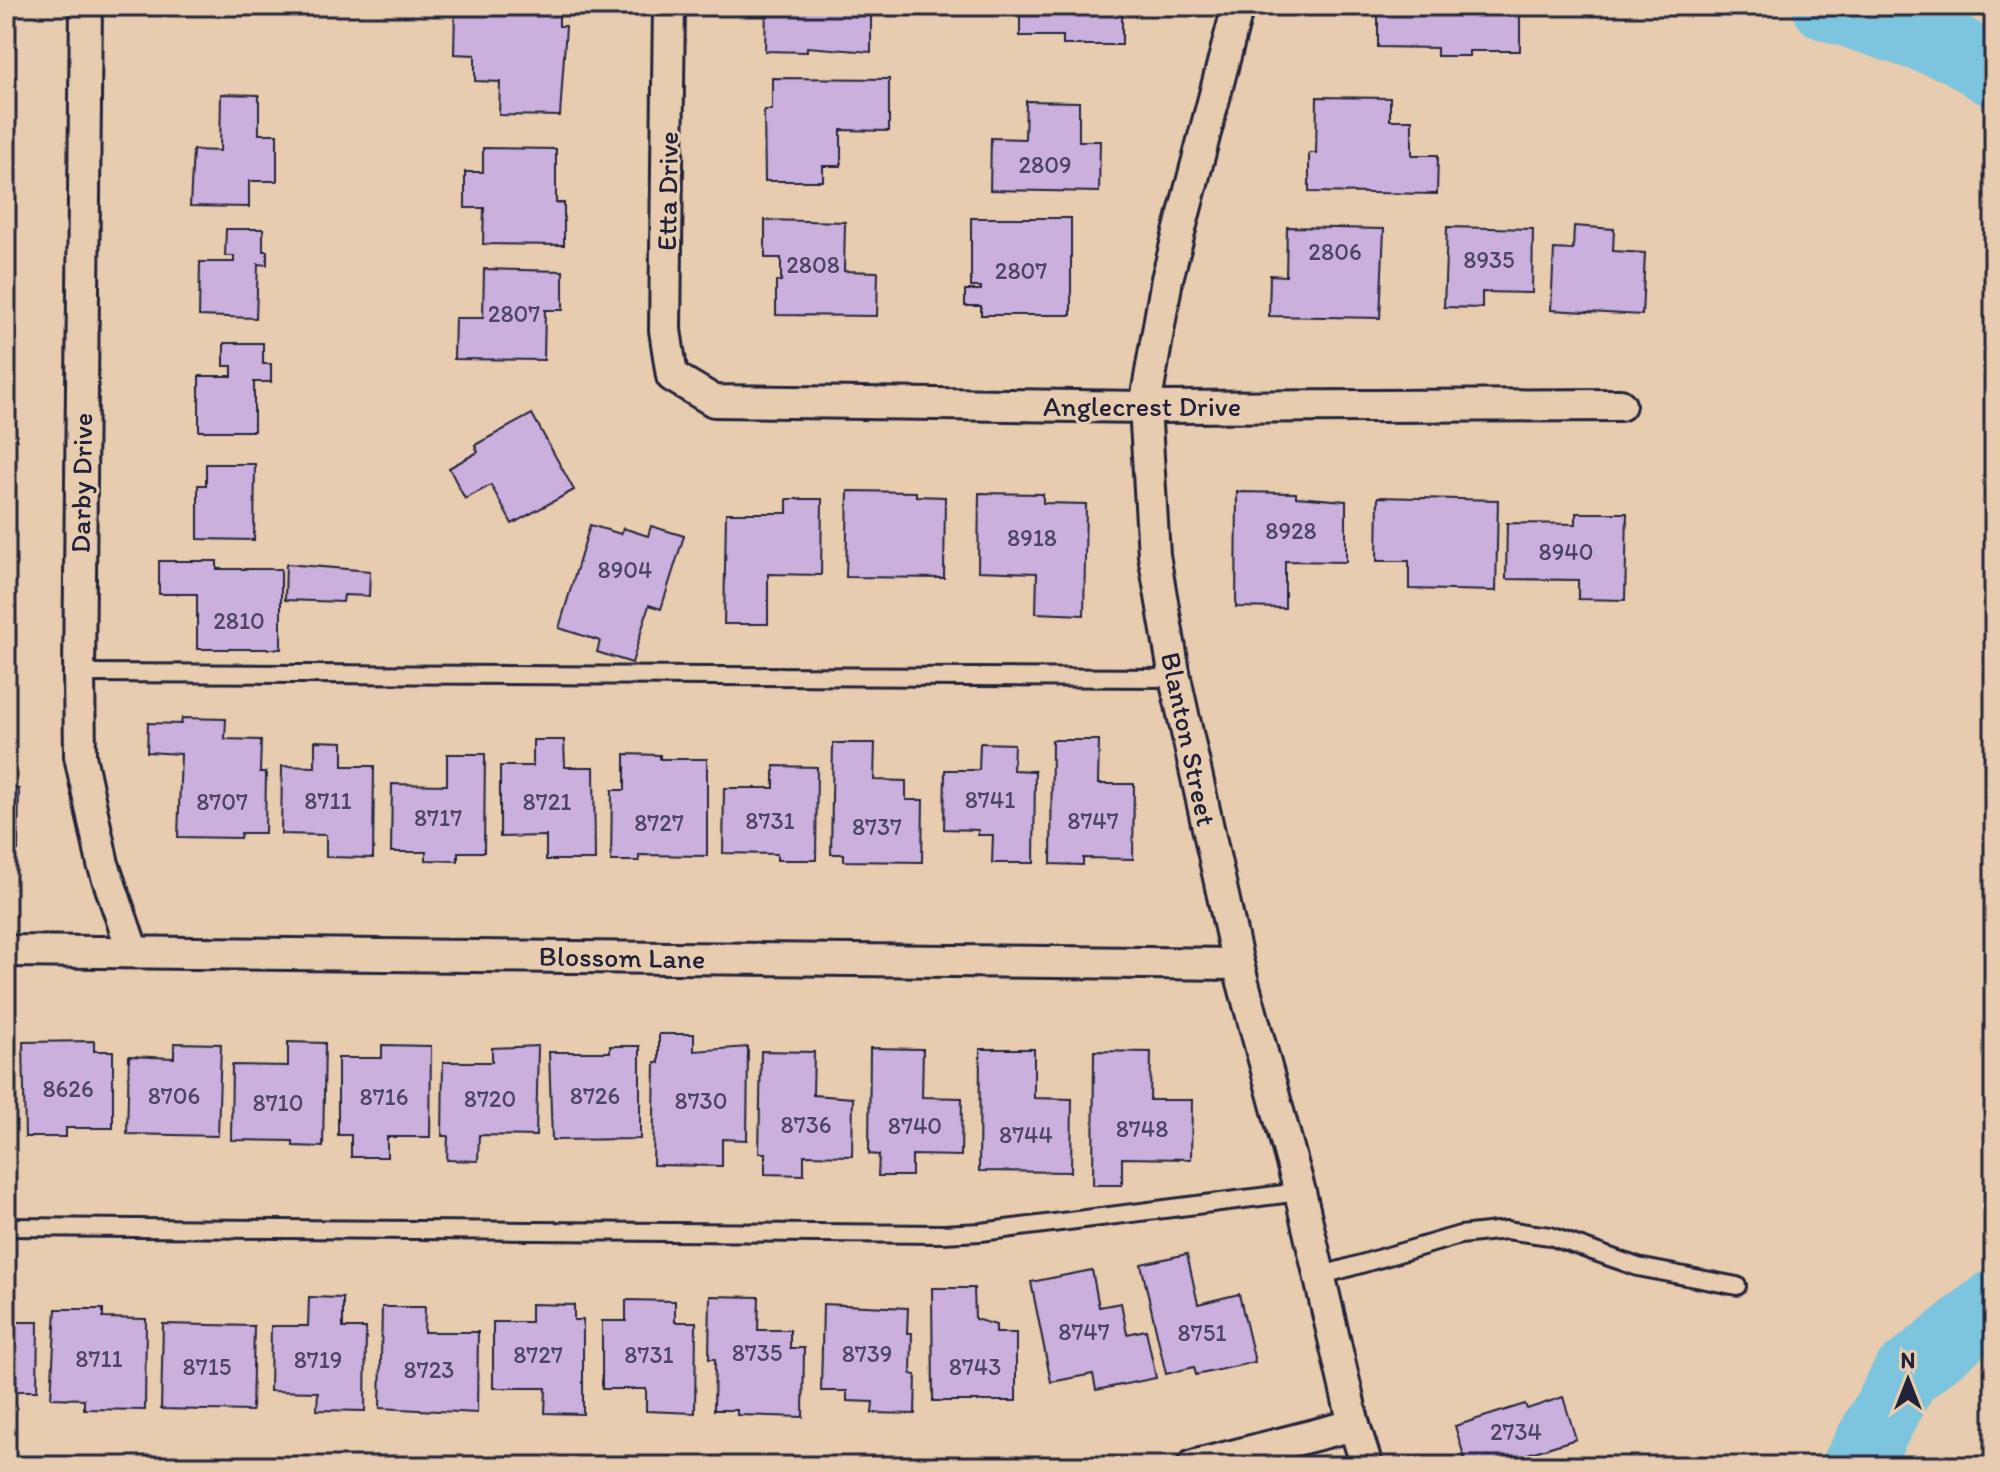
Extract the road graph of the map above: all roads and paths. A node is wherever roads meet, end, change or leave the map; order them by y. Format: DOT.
graph roads {
  1 [pos="86,6"];
  2 [pos="669,6"];
  3 [pos="1238,6"];
  4 [pos="672,376"];
  5 [pos="1620,405"];
  6 [pos="1145,407"];
  7 [pos="79,673"];
  8 [pos="1175,678"];
  9 [pos="6,951"];
  10 [pos="133,952"];
  11 [pos="1238,964"];
  12 [pos="1300,1192"];
  13 [pos="6,1227"];
  14 [pos="1320,1276"];
  15 [pos="1737,1286"];
  16 [pos="1354,1425"];
  17 [pos="1193,1466"];
  18 [pos="1367,1466"];
  1 -- 7 [label="street, Darby Drive"];
  2 -- 4 [label="street, Etta Drive"];
  3 -- 6 [label="street, Blanton Street"];
  4 -- 6 [label="street, Anglecrest Drive"];
  5 -- 6 [label="street, Anglecrest Drive"];
  6 -- 8 [label="street, Blanton Street"];
  7 -- 8 [label="lane"];
  7 -- 10 [label="street, Darby Drive"];
  8 -- 11 [label="street, Blanton Street"];
  9 -- 10 [label="street, Blossom Lane"];
  10 -- 11 [label="street, Blossom Lane"];
  11 -- 12 [label="street, Blanton Street"];
  12 -- 13 [label="lane"];
  12 -- 14 [label="street, Blanton Street"];
  14 -- 15 [label="lane"];
  14 -- 16 [label="street, Blanton Street"];
  16 -- 17 [label="street"];
  16 -- 18 [label="street, Blanton Street"];
}
